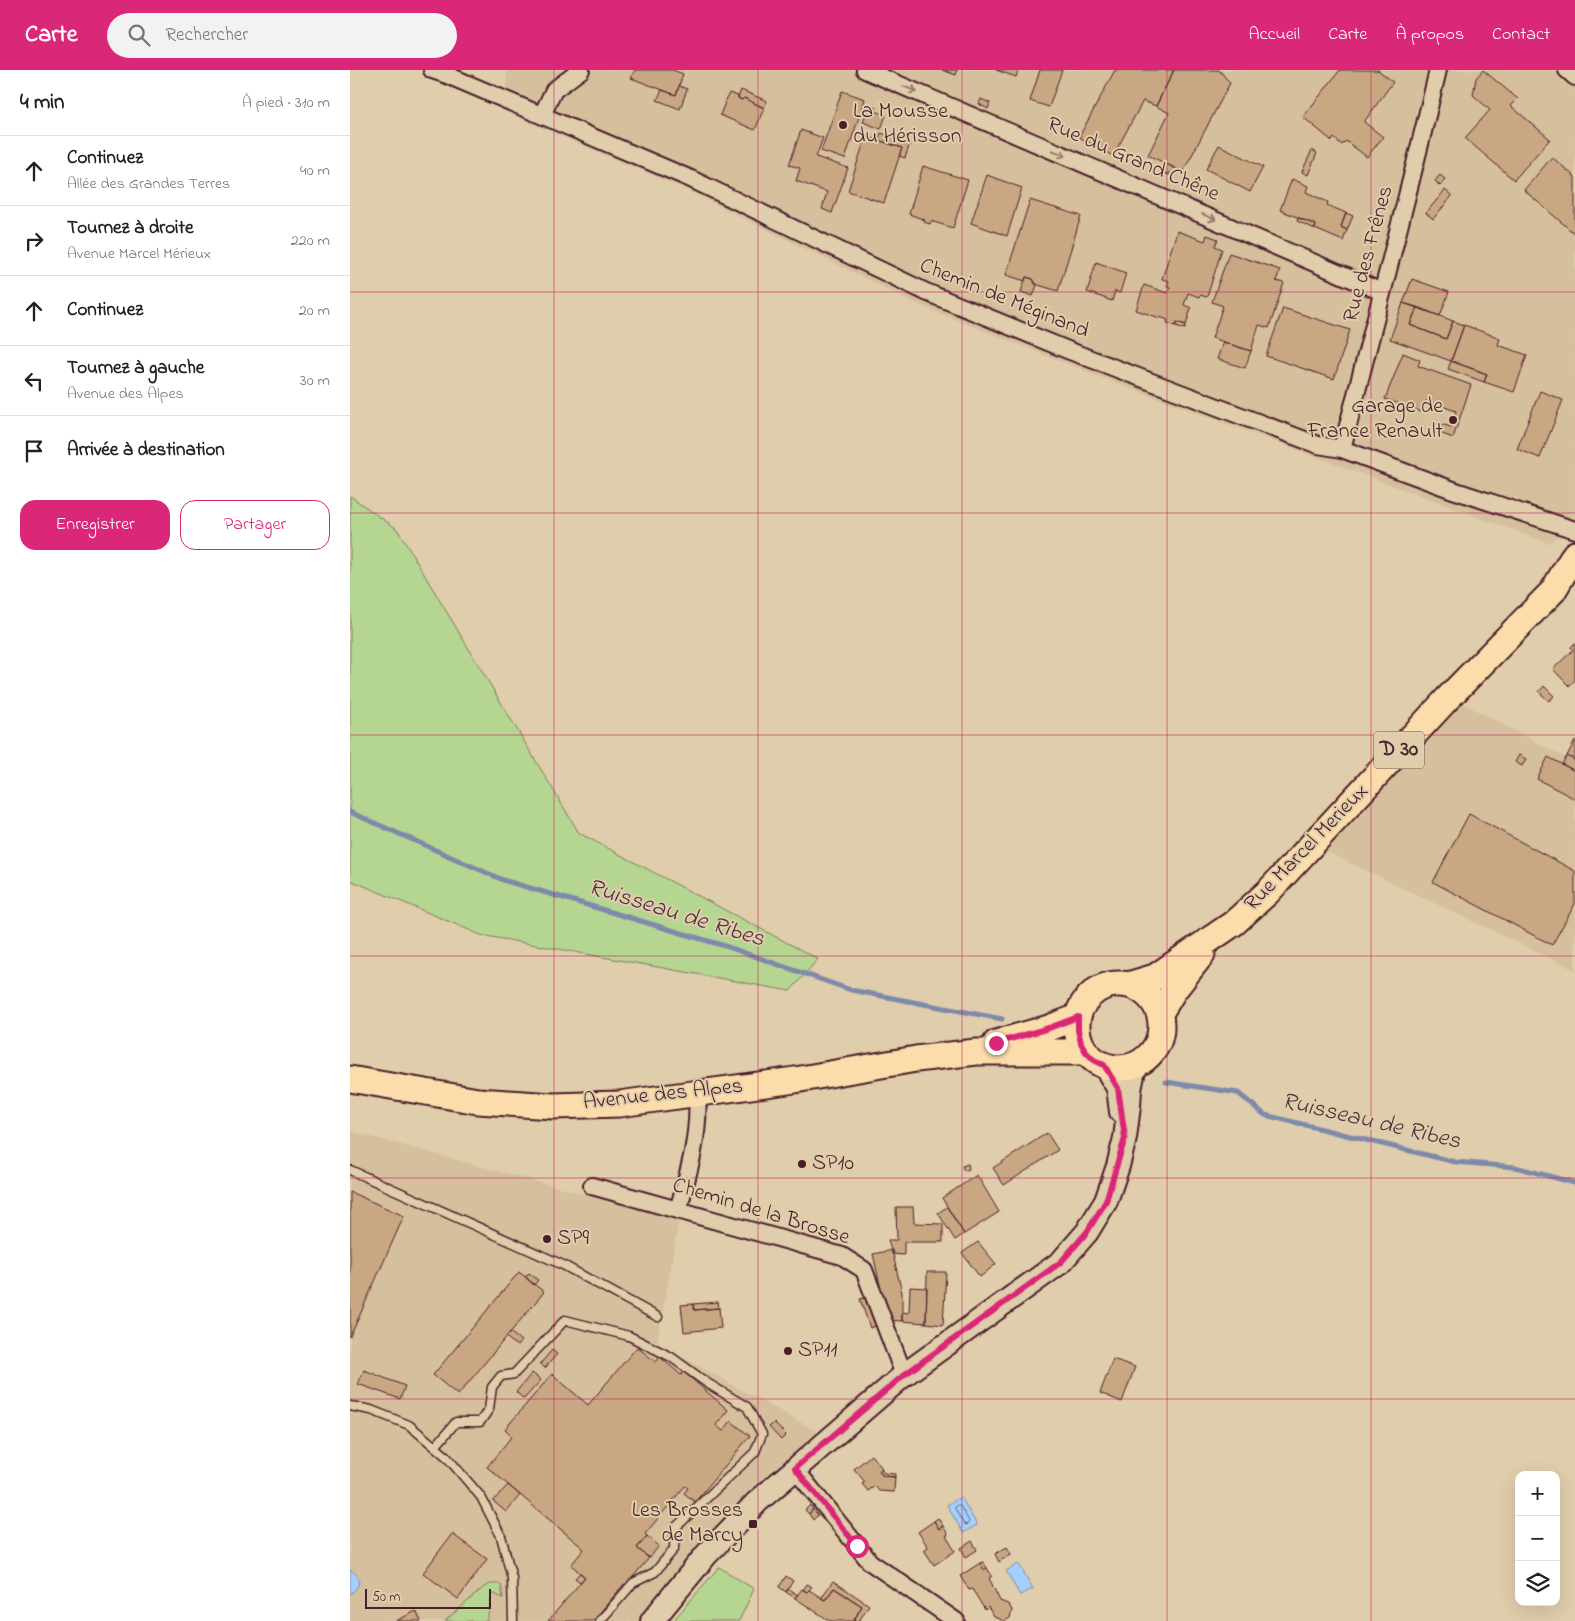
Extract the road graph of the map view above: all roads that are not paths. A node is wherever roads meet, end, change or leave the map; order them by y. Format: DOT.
graph roads {
  1 [pos="432,70"];
  2 [pos="581,70"];
  3 [pos="865,70"];
  4 [pos="1438,70"];
  5 [pos="1567,70"];
  6 [pos="1575,77"];
  7 [pos="542,115"];
  8 [pos="1382,292"];
  9 [pos="1342,449"];
  10 [pos="1575,530"];
  11 [pos="1575,554"];
  12 [pos="1214,938"];
  13 [pos="1128,985"];
  14 [pos="1160,1013"];
  15 [pos="1078,1017"];
  16 [pos="976,1052"];
  17 [pos="1095,1059"];
  18 [pos="1136,1065"];
  19 [pos="350,1079"];
  20 [pos="697,1094"];
  21 [pos="1125,1138"];
  22 [pos="350,1170"];
  23 [pos="592,1186"];
  24 [pos="678,1210"];
  25 [pos="658,1317"];
  26 [pos="904,1375"];
  27 [pos="350,1406"];
  28 [pos="435,1447"];
  29 [pos="795,1468"];
  30 [pos="513,1621"];
  31 [pos="600,1621"];
  32 [pos="652,1621"];
  33 [pos="956,1621"];
  1 -- 7 [label="street, Chemin de Méginand"];
  2 -- 7 [label="street"];
  3 -- 8 [label="street, Rue du Grand Chêne, one-way"];
  4 -- 8 [label="street, Rue des Frênes"];
  5 -- 6 [label="street"];
  7 -- 9 [label="street, Chemin de Méginand"];
  8 -- 9 [label="street, Rue des Frênes"];
  9 -- 10 [label="street, Chemin de Méginand"];
  11 -- 12 [label="main road, Rue Marcel Merieux / D 30"];
  12 -- 13 [label="main road, Rue Marcel Merieux / D 30"];
  12 -- 14 [label="main road, Rue Marcel Merieux / D 30"];
  13 -- 14 [label="main road"];
  13 -- 15 [label="main road"];
  14 -- 18 [label="main road"];
  15 -- 16 [label="main road, Avenue des Alpes"];
  15 -- 17 [label="main road"];
  16 -- 17 [label="main road, Avenue des Alpes"];
  16 -- 20 [label="main road, Avenue des Alpes"];
  17 -- 18 [label="main road"];
  17 -- 21 [label="main road"];
  18 -- 21 [label="main road"];
  19 -- 20 [label="main road, Avenue des Alpes"];
  20 -- 24 [label="street"];
  21 -- 26 [label="main road"];
  22 -- 25 [label="lane"];
  23 -- 24 [label="street, Chemin de la Brosse"];
  24 -- 26 [label="street, Chemin de la Brosse"];
  26 -- 29 [label="main road"];
  27 -- 28 [label="lane"];
  28 -- 30 [label="lane"];
  28 -- 31 [label="lane"];
  29 -- 32 [label="main road"];
  29 -- 33 [label="street"];
}
